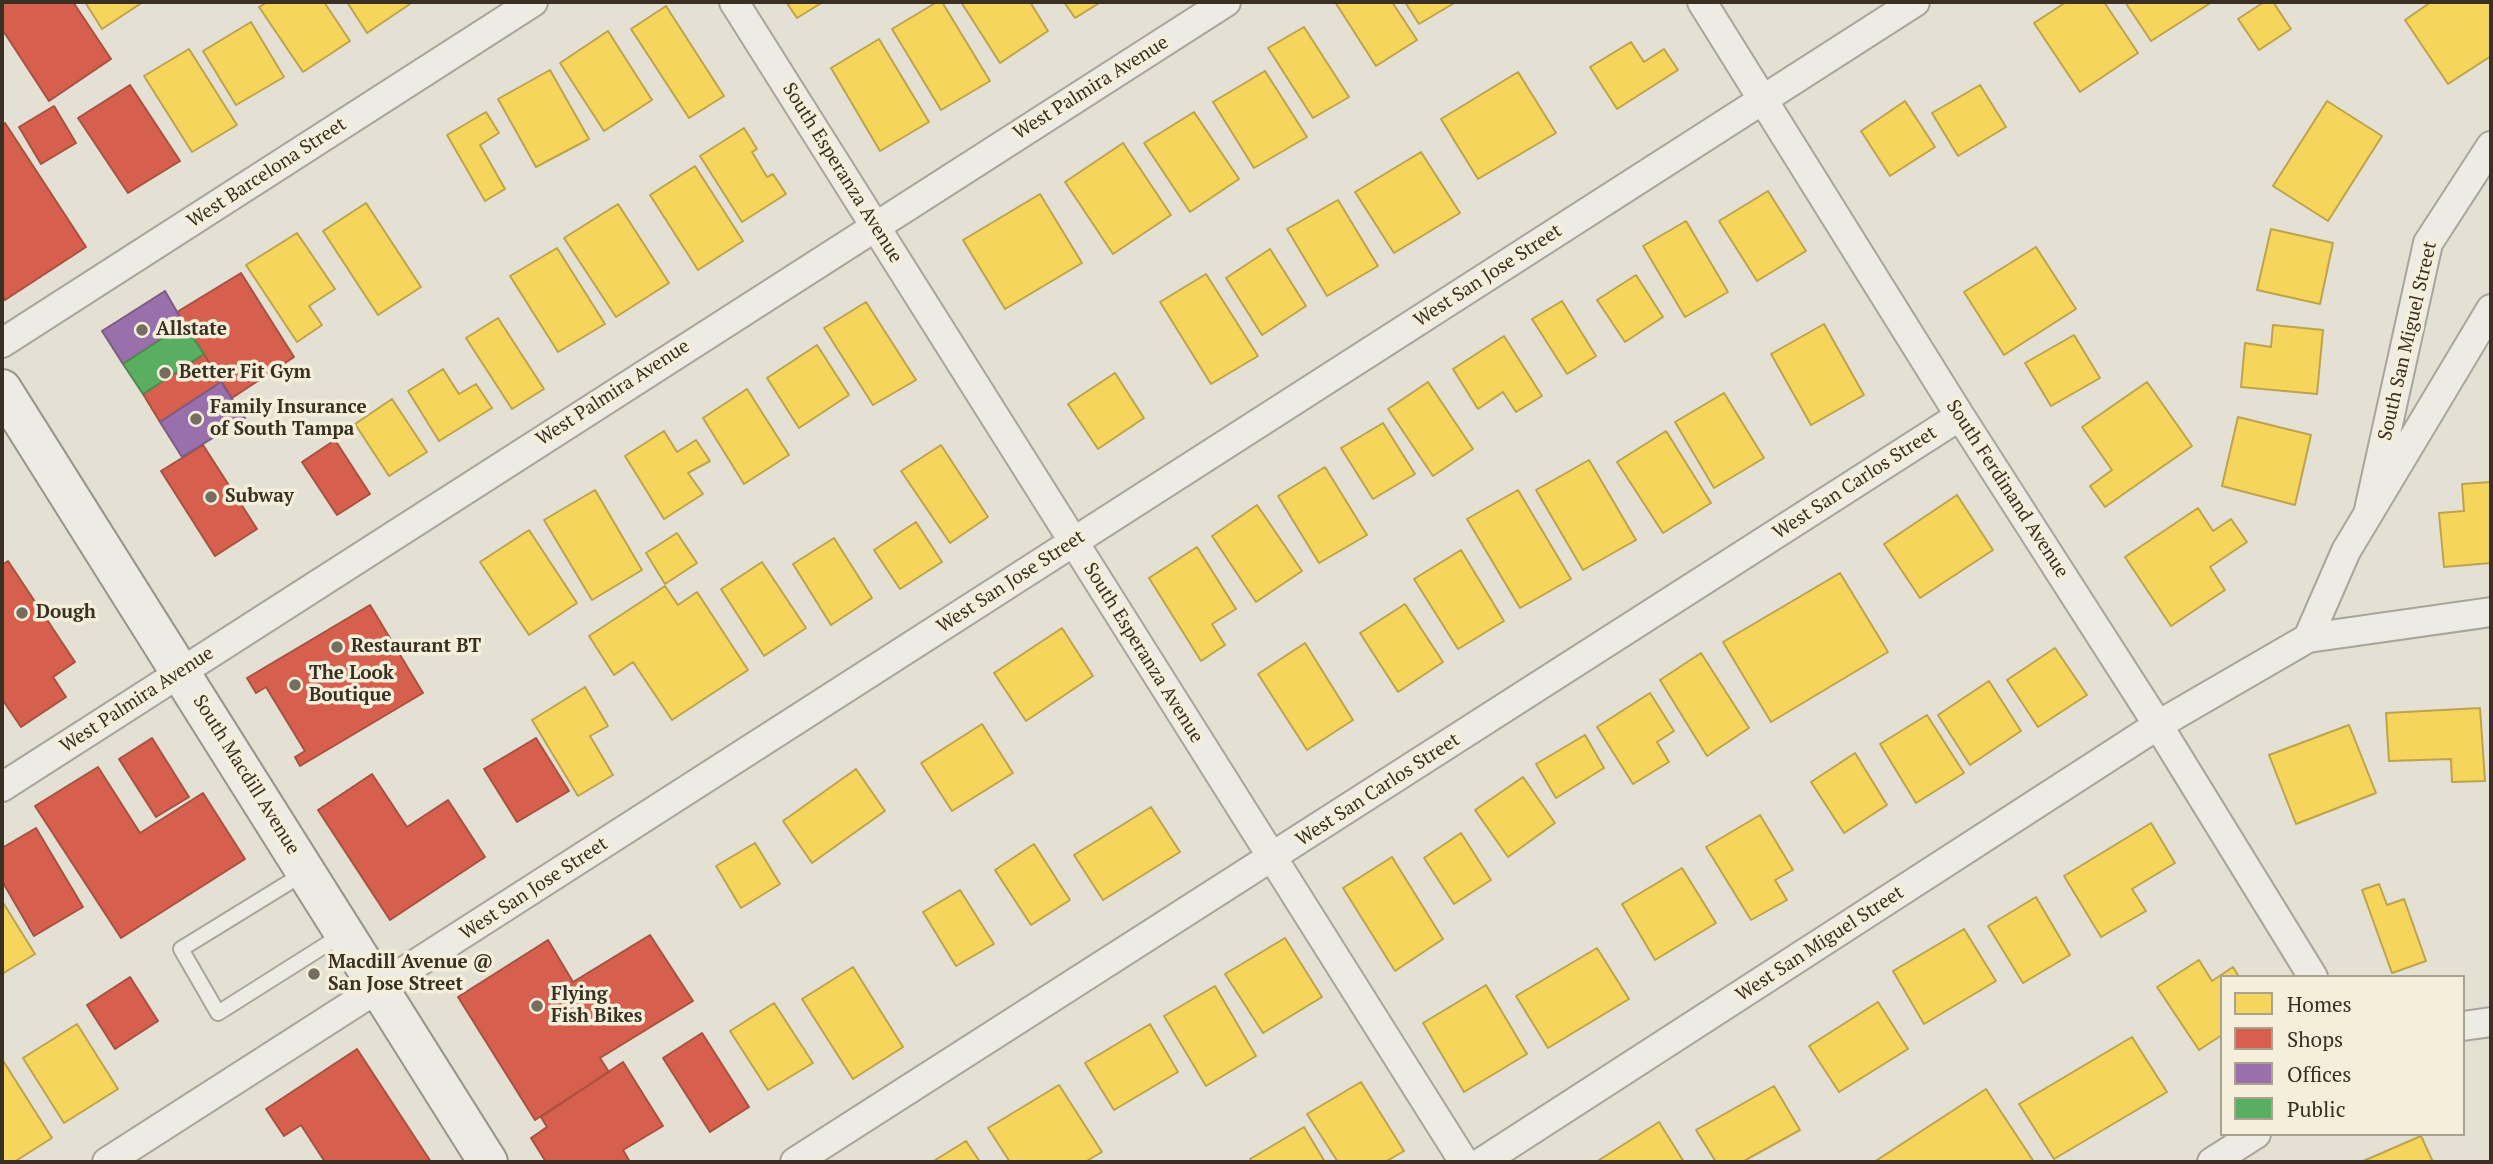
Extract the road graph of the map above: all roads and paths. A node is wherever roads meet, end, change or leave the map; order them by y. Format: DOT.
graph roads {
  1 [pos="533,2"];
  2 [pos="734,2"];
  3 [pos="1226,2"];
  4 [pos="1702,2"];
  5 [pos="1914,2"];
  6 [pos="1763,99"];
  7 [pos="2491,146"];
  8 [pos="875,225"];
  9 [pos="2491,309"];
  10 [pos="2,343"];
  11 [pos="2,389"];
  12 [pos="1960,416"];
  13 [pos="2369,510"];
  14 [pos="1073,542"];
  15 [pos="2491,612"];
  16 [pos="2308,638"];
  17 [pos="181,672"];
  18 [pos="2158,725"];
  19 [pos="3,783"];
  20 [pos="1272,858"];
  21 [pos="307,871"];
  22 [pos="345,932"];
  23 [pos="2312,975"];
  24 [pos="380,988"];
  25 [pos="2491,1022"];
  26 [pos="2465,1026"];
  27 [pos="2253,1136"];
  28 [pos="107,1162"];
  29 [pos="488,1162"];
  30 [pos="795,1162"];
  31 [pos="1464,1162"];
  32 [pos="1482,1162"];
  33 [pos="2212,1162"];
  1 -- 10 [label="street, West Barcelona Street"];
  2 -- 8 [label="street, South Esperanza Avenue"];
  3 -- 8 [label="street, West Palmira Avenue"];
  4 -- 6 [label="street, South Ferdinand Avenue"];
  5 -- 6 [label="street, West San Jose Street"];
  6 -- 12 [label="street, South Ferdinand Avenue"];
  6 -- 14 [label="street, West San Jose Street"];
  7 -- 13 [label="street, South San Miguel Street"];
  8 -- 14 [label="street, South Esperanza Avenue"];
  8 -- 17 [label="street, West Palmira Avenue"];
  9 -- 13 [label="street, South San Miguel Street"];
  11 -- 17 [label="street, South Macdill Avenue"];
  12 -- 18 [label="street, South Ferdinand Avenue"];
  12 -- 20 [label="street, West San Carlos Street"];
  13 -- 16 [label="street, South San Miguel Street"];
  14 -- 20 [label="street, South Esperanza Avenue"];
  14 -- 24 [label="street, West San Jose Street"];
  15 -- 16 [label="street"];
  16 -- 18 [label="street, West San Miguel Street"];
  17 -- 19 [label="street, West Palmira Avenue"];
  17 -- 21 [label="street, South Macdill Avenue"];
  18 -- 23 [label="street, South Ferdinand Avenue"];
  18 -- 32 [label="street, West San Miguel Street"];
  20 -- 30 [label="street, West San Carlos Street"];
  20 -- 31 [label="street, South Esperanza Avenue"];
  21 -- 22 [label="street, South Macdill Avenue"];
  21 -- 22 [label="lane"];
  22 -- 24 [label="street, South Macdill Avenue"];
  24 -- 28 [label="street, West San Jose Street"];
  24 -- 29 [label="street, South Macdill Avenue"];
  25 -- 26 [label="street"];
  27 -- 33 [label="street"];
}
